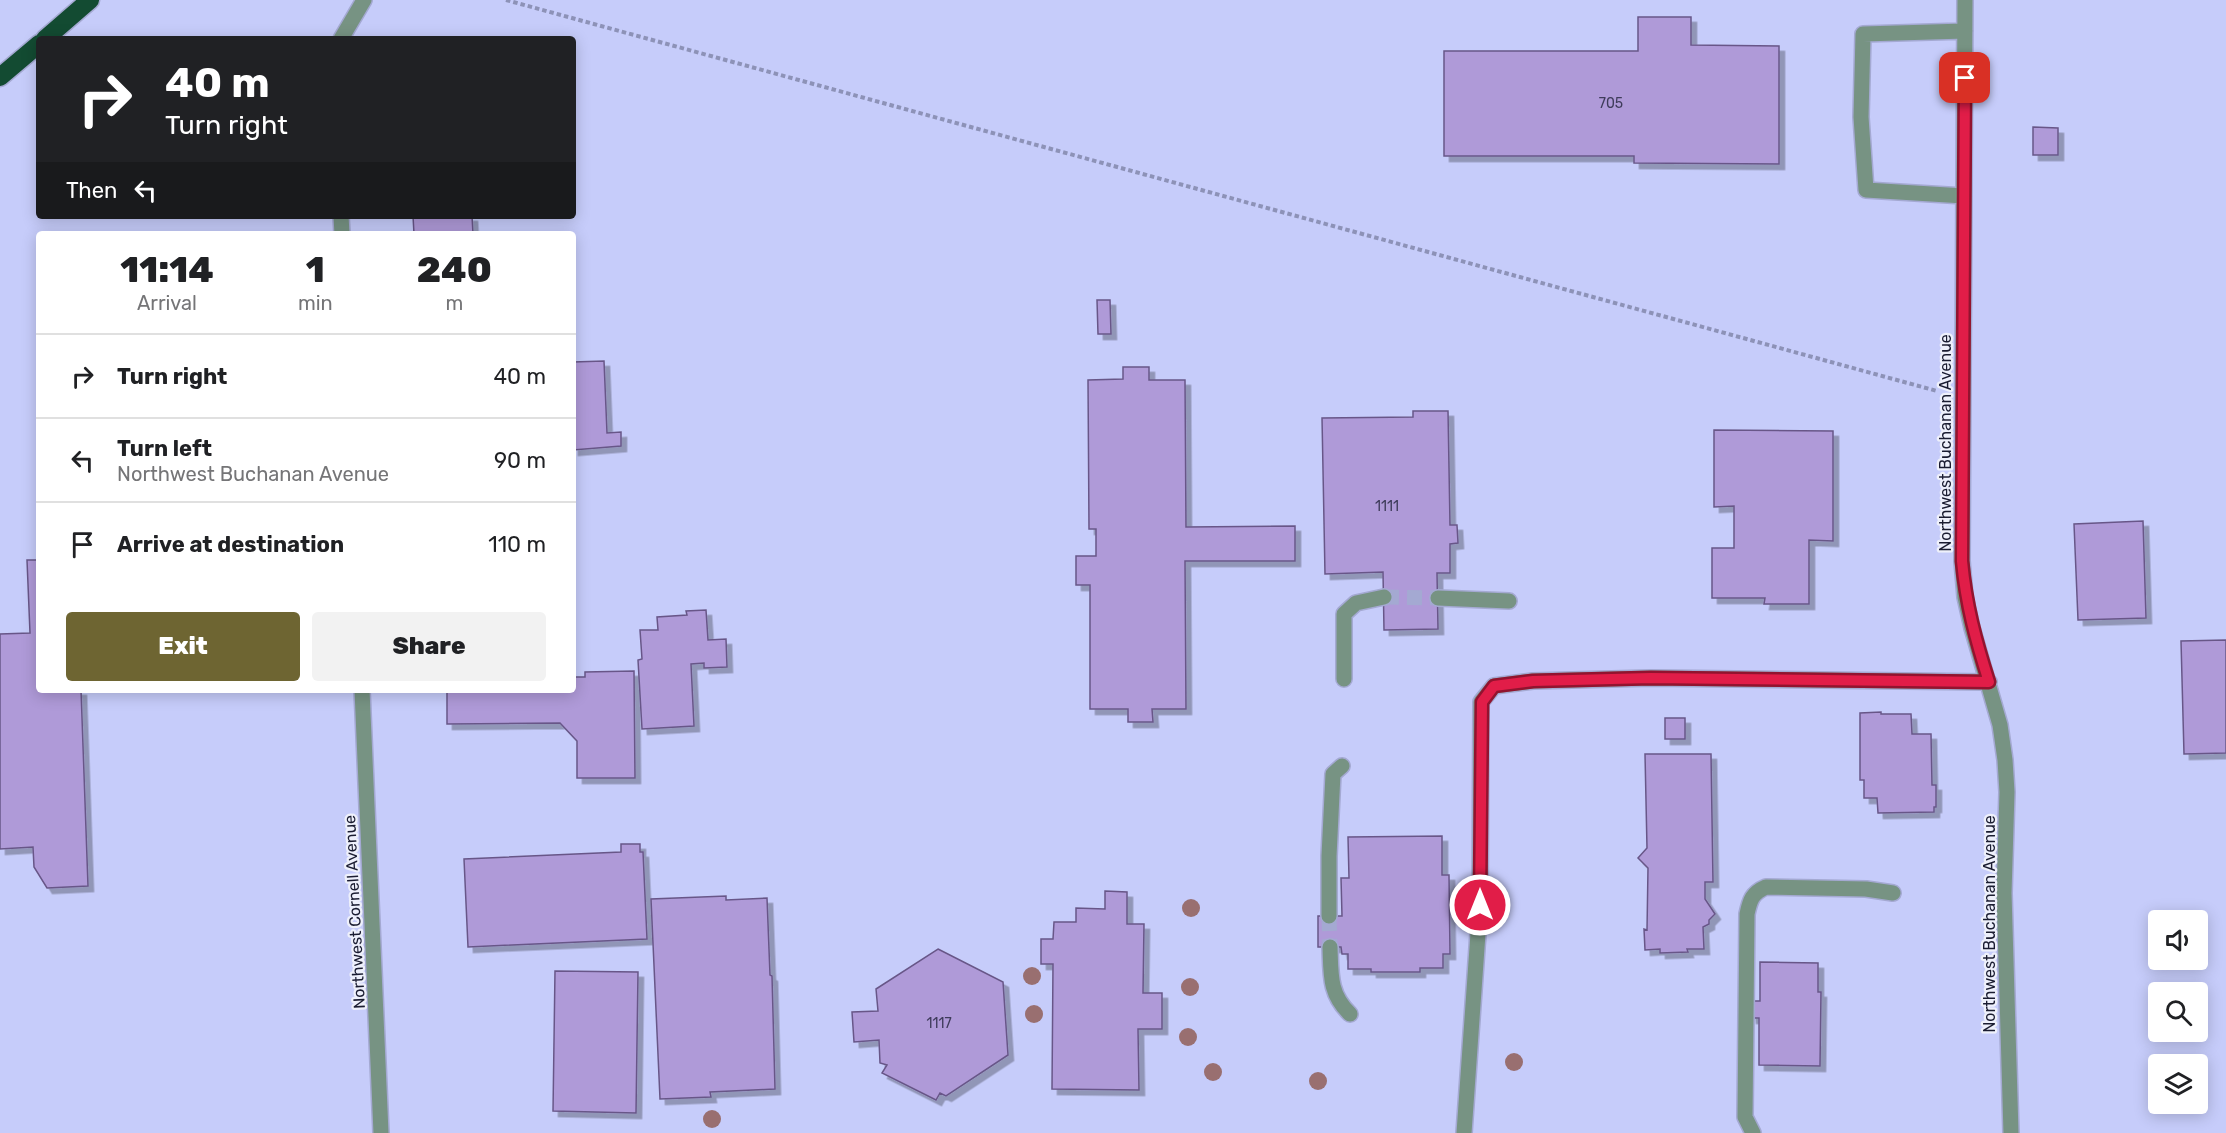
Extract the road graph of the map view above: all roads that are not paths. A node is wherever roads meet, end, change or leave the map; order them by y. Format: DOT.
graph roads {
  1 [pos="90,0"];
  2 [pos="1965,0"];
  3 [pos="360,6"];
  4 [pos="1965,31"];
  5 [pos="48,36"];
  6 [pos="342,36"];
  7 [pos="36,46"];
  8 [pos="0,77"];
  9 [pos="1964,196"];
  10 [pos="1384,597"];
  11 [pos="1438,598"];
  12 [pos="1509,601"];
  13 [pos="1344,679"];
  14 [pos="1989,682"];
  15 [pos="362,693"];
  16 [pos="1342,766"];
  17 [pos="1893,893"];
  18 [pos="1329,916"];
  19 [pos="1330,947"];
  20 [pos="1350,1014"];
  21 [pos="381,1133"];
  22 [pos="1464,1133"];
  23 [pos="1753,1133"];
  24 [pos="2011,1133"];
  1 -- 5 [label="highway"];
  2 -- 4 [label="street, Northwest Buchanan Avenue"];
  3 -- 6 [label="street"];
  4 -- 9 [label="street, Northwest Buchanan Avenue"];
  4 -- 9 [label="street"];
  7 -- 8 [label="highway"];
  9 -- 14 [label="street, Northwest Buchanan Avenue"];
  10 -- 13 [label="street"];
  11 -- 12 [label="street"];
  14 -- 22 [label="street"];
  14 -- 24 [label="street, Northwest Buchanan Avenue"];
  15 -- 21 [label="street, Northwest Cornell Avenue"];
  16 -- 18 [label="street"];
  17 -- 23 [label="street"];
  19 -- 20 [label="street"];
}
